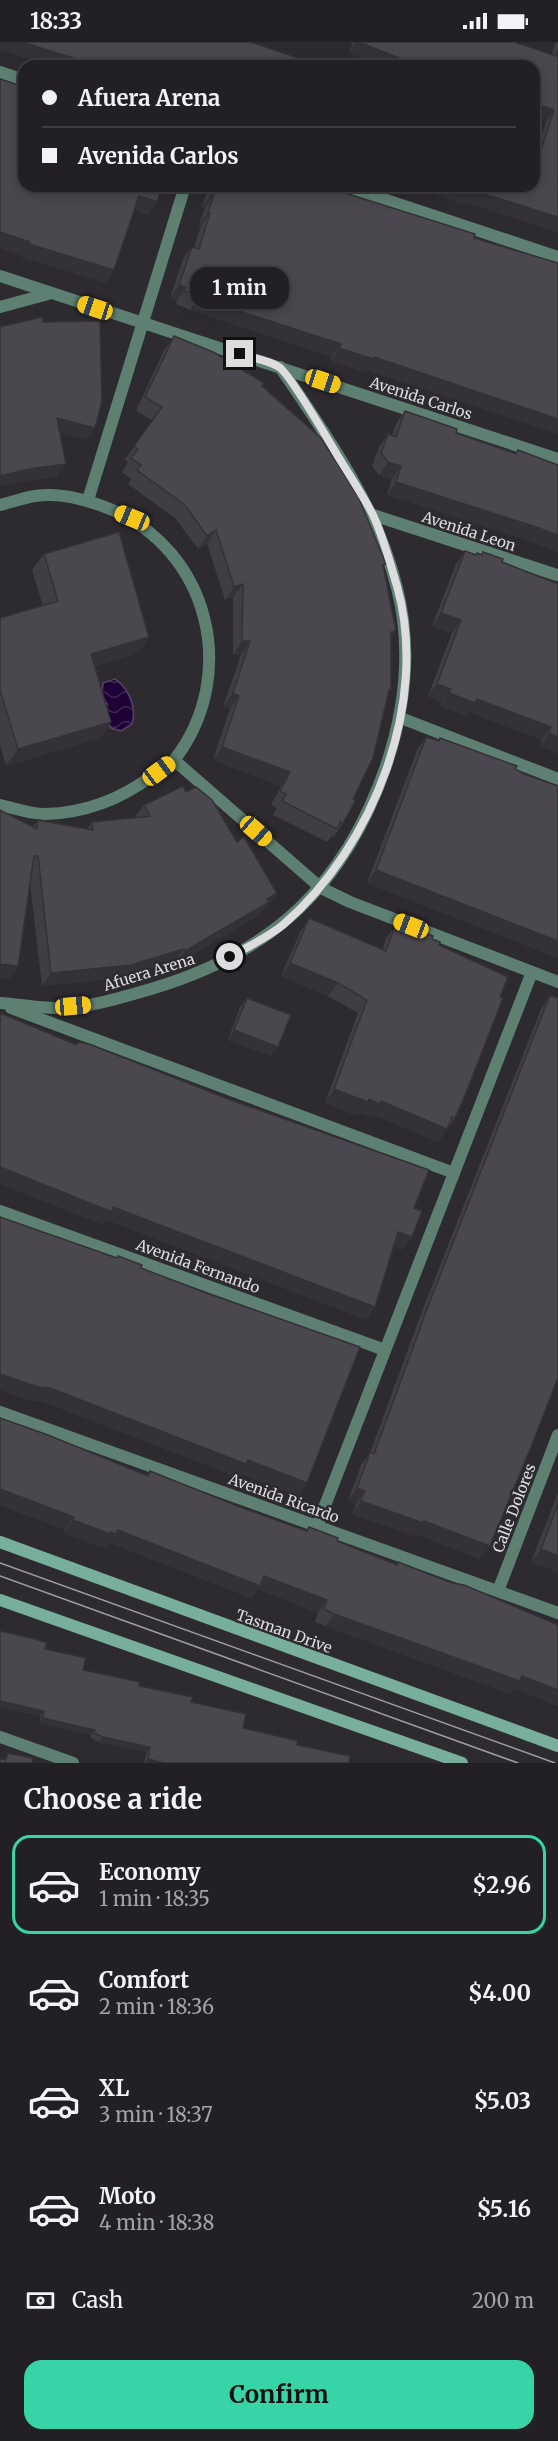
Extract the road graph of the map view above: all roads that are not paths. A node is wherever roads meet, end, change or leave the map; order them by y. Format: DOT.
graph roads {
  1 [pos="0,72"];
  2 [pos="18,78"];
  3 [pos="183,192"];
  4 [pos="362,192"];
  5 [pos="558,257"];
  6 [pos="0,276"];
  7 [pos="50,293"];
  8 [pos="0,307"];
  9 [pos="141,322"];
  10 [pos="280,367"];
  11 [pos="558,459"];
  12 [pos="88,500"];
  13 [pos="0,505"];
  14 [pos="373,515"];
  15 [pos="557,575"];
  16 [pos="401,718"];
  17 [pos="174,760"];
  18 [pos="558,779"];
  19 [pos="0,805"];
  20 [pos="321,888"];
  21 [pos="532,972"];
  22 [pos="558,982"];
  23 [pos="0,1004"];
  24 [pos="454,1173"];
  25 [pos="0,1211"];
  26 [pos="385,1350"];
  27 [pos="0,1412"];
  28 [pos="558,1435"];
  29 [pos="317,1526"];
  30 [pos="0,1542"];
  31 [pos="498,1591"];
  32 [pos="0,1600"];
  33 [pos="558,1613"];
  34 [pos="0,1737"];
  35 [pos="558,1746"];
  36 [pos="73,1763"];
  37 [pos="462,1763"];
  1 -- 2 [label="lane"];
  3 -- 9 [label="lane"];
  4 -- 5 [label="lane"];
  6 -- 7 [label="lane, Avenida Carlos"];
  7 -- 8 [label="lane"];
  7 -- 9 [label="lane, Avenida Carlos"];
  9 -- 10 [label="lane, Avenida Carlos"];
  9 -- 12 [label="lane"];
  10 -- 11 [label="lane, Avenida Carlos"];
  10 -- 14 [label="lane, Afuera Arena"];
  12 -- 13 [label="lane"];
  12 -- 17 [label="lane"];
  14 -- 15 [label="lane, Avenida Leon"];
  14 -- 16 [label="lane, Afuera Arena"];
  16 -- 18 [label="lane"];
  16 -- 20 [label="lane, Afuera Arena"];
  17 -- 19 [label="lane"];
  17 -- 20 [label="lane"];
  20 -- 21 [label="lane"];
  20 -- 23 [label="lane, Afuera Arena"];
  21 -- 22 [label="lane"];
  21 -- 24 [label="lane"];
  23 -- 24 [label="lane"];
  24 -- 26 [label="lane"];
  25 -- 26 [label="lane, Avenida Fernando"];
  26 -- 29 [label="lane"];
  27 -- 29 [label="lane, Avenida Ricardo"];
  28 -- 31 [label="lane, Calle Dolores"];
  29 -- 31 [label="lane, Avenida Ricardo"];
  30 -- 35 [label="street, Tasman Drive"];
  31 -- 33 [label="lane, Avenida Ricardo"];
  32 -- 37 [label="street"];
  34 -- 36 [label="lane"];
}
